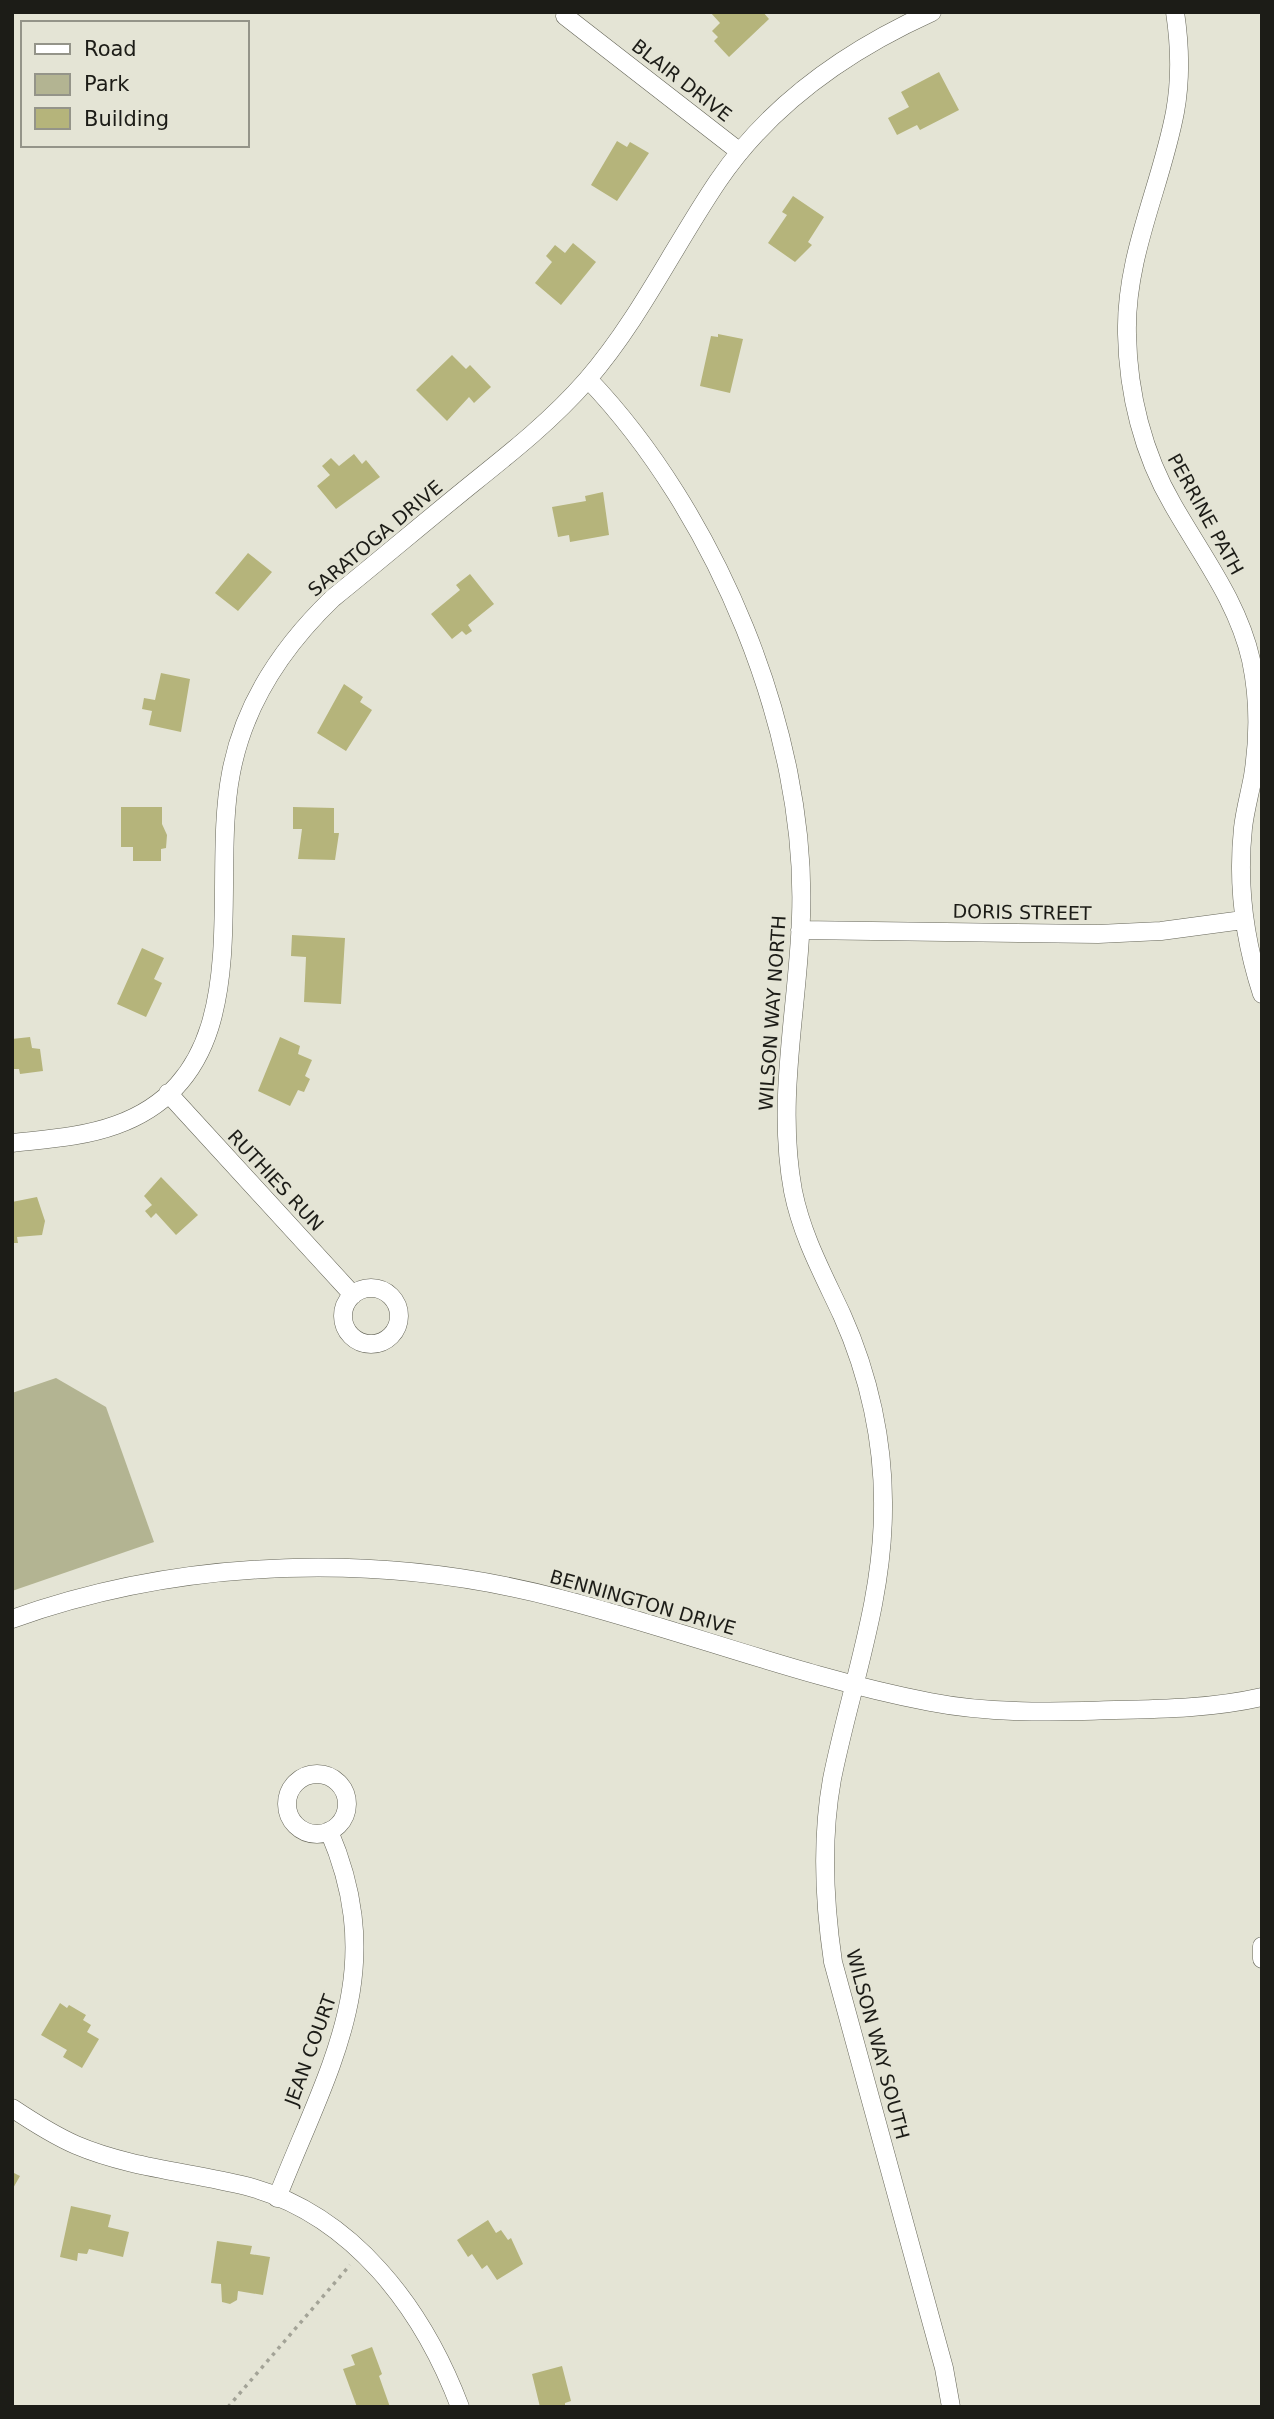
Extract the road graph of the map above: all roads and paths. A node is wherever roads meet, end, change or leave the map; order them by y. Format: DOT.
graph roads {
  1 [pos="932,12"];
  2 [pos="1175,12"];
  3 [pos="565,16"];
  4 [pos="740,152"];
  5 [pos="588,379"];
  6 [pos="1243,920"];
  7 [pos="800,930"];
  8 [pos="1262,994"];
  9 [pos="168,1093"];
  10 [pos="12,1143"];
  11 [pos="353,1295"];
  12 [pos="12,1619"];
  13 [pos="855,1686"];
  14 [pos="1262,1698"];
  15 [pos="329,1831"];
  16 [pos="1262,1946"];
  17 [pos="1262,1959"];
  18 [pos="12,2108"];
  19 [pos="277,2198"];
  20 [pos="361,2252"];
  21 [pos="228,2407"];
  22 [pos="460,2407"];
  23 [pos="951,2407"];
  1 -- 4 [label="street, SARATOGA DRIVE"];
  2 -- 6 [label="street, PERRINE PATH"];
  3 -- 4 [label="street, BLAIR DRIVE"];
  4 -- 5 [label="street, SARATOGA DRIVE"];
  5 -- 7 [label="street, WILSON WAY NORTH"];
  5 -- 9 [label="street, SARATOGA DRIVE"];
  6 -- 7 [label="street, DORIS STREET"];
  6 -- 8 [label="street, PERRINE PATH"];
  7 -- 13 [label="street, WILSON WAY NORTH"];
  9 -- 10 [label="street, SARATOGA DRIVE"];
  9 -- 11 [label="street, RUTHIES RUN"];
  12 -- 13 [label="street, BENNINGTON DRIVE"];
  13 -- 14 [label="street, BENNINGTON DRIVE"];
  13 -- 23 [label="street, WILSON WAY SOUTH"];
  15 -- 19 [label="street, JEAN COURT"];
  16 -- 17 [label="street"];
  18 -- 19 [label="street"];
  19 -- 20 [label="street"];
  20 -- 21 [label="path"];
  20 -- 22 [label="street"];
}
